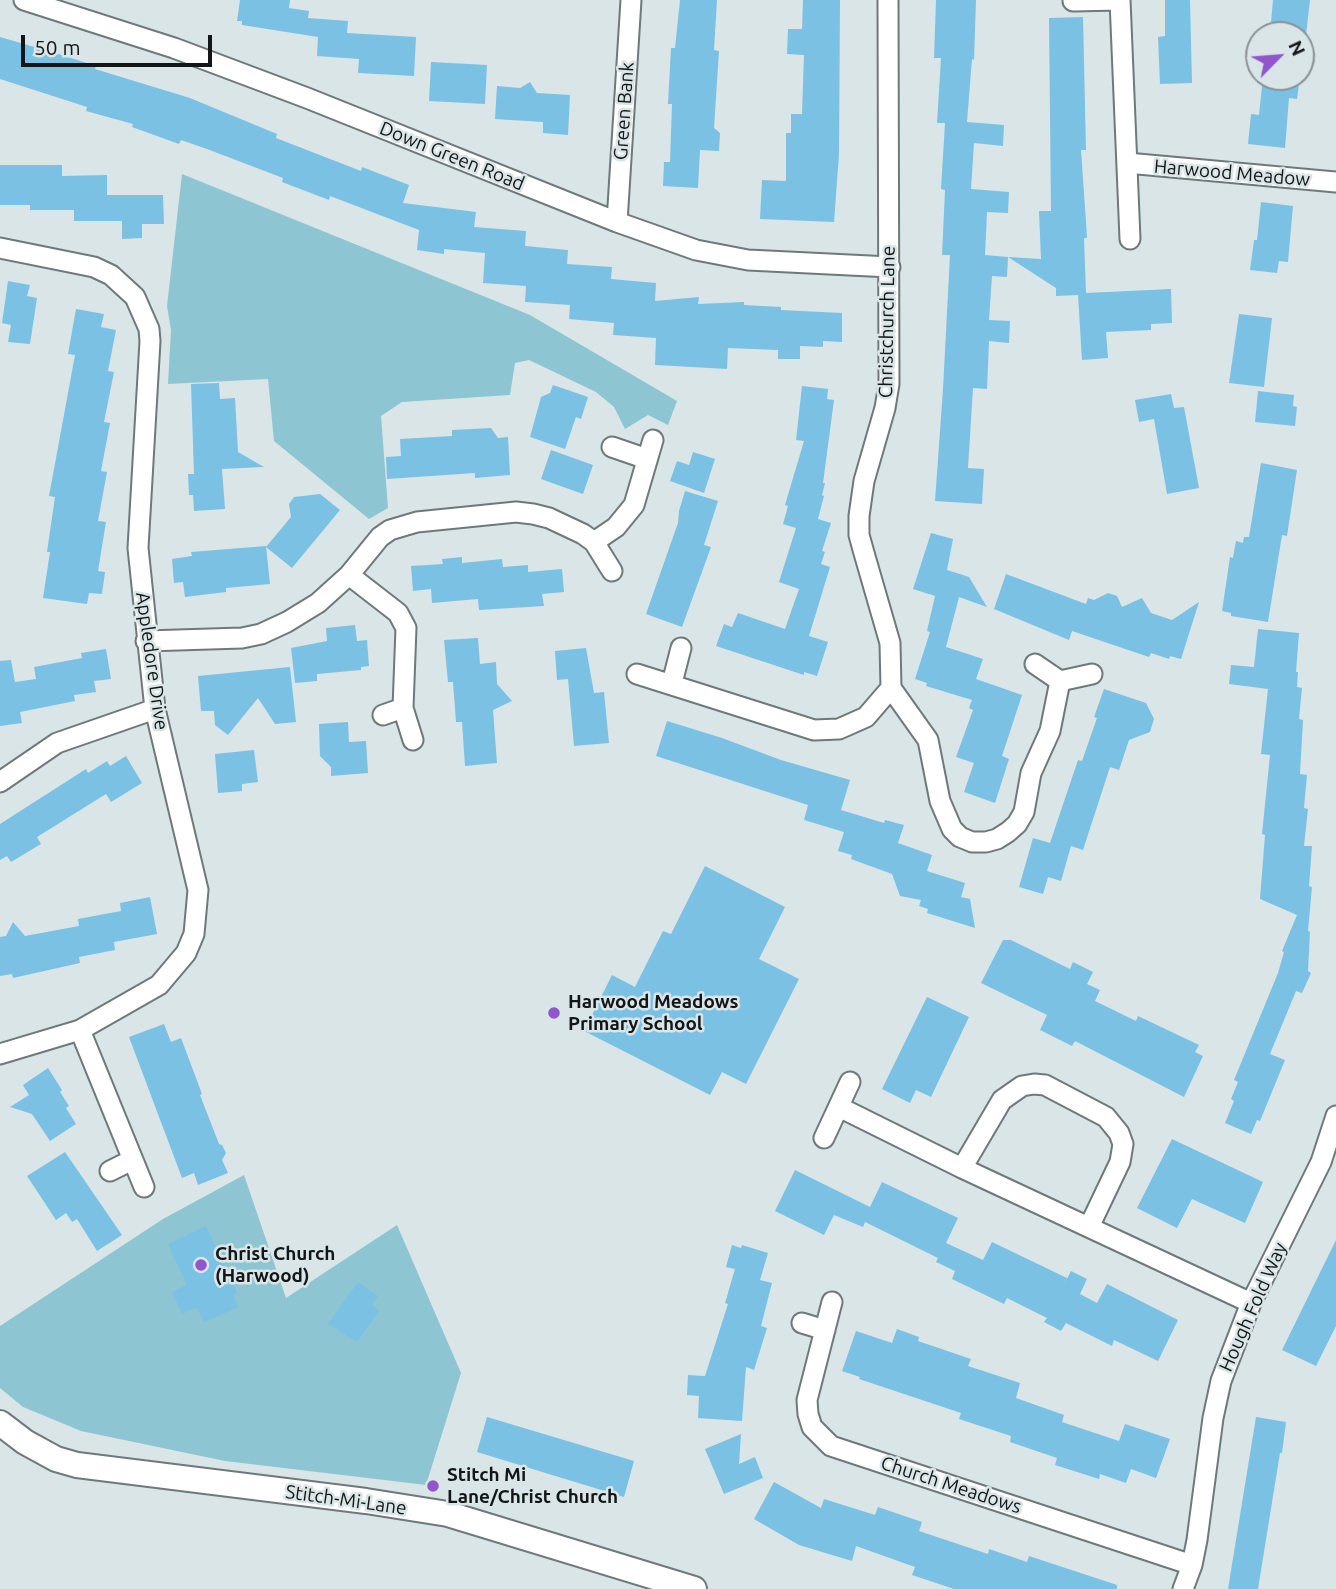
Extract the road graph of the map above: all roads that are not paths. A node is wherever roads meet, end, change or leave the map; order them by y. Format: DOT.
graph roads {
  1 [pos="631,0"];
  2 [pos="888,0"];
  3 [pos="1073,1"];
  4 [pos="37,2"];
  5 [pos="1127,163"];
  6 [pos="1336,182"];
  7 [pos="617,222"];
  8 [pos="1130,239"];
  9 [pos="0,248"];
  10 [pos="890,267"];
  11 [pos="653,440"];
  12 [pos="612,447"];
  13 [pos="648,459"];
  14 [pos="594,542"];
  15 [pos="612,571"];
  16 [pos="349,575"];
  17 [pos="146,641"];
  18 [pos="681,648"];
  19 [pos="1035,664"];
  20 [pos="637,674"];
  21 [pos="1092,674"];
  22 [pos="1059,681"];
  23 [pos="672,683"];
  24 [pos="891,688"];
  25 [pos="403,708"];
  26 [pos="155,709"];
  27 [pos="383,715"];
  28 [pos="413,740"];
  29 [pos="0,782"];
  30 [pos="80,1030"];
  31 [pos="0,1054"];
  32 [pos="850,1082"];
  33 [pos="839,1107"];
  34 [pos="1336,1116"];
  35 [pos="824,1138"];
  36 [pos="132,1160"];
  37 [pos="962,1168"];
  38 [pos="110,1171"];
  39 [pos="144,1188"];
  40 [pos="1089,1227"];
  41 [pos="832,1303"];
  42 [pos="1251,1303"];
  43 [pos="802,1323"];
  44 [pos="825,1330"];
  45 [pos="0,1423"];
  46 [pos="1192,1565"];
  47 [pos="694,1589"];
  48 [pos="1183,1589"];
  1 -- 7 [label="street, Green Bank"];
  2 -- 10 [label="street, Christchurch Lane"];
  3 -- 5 [label="street, Harwood Meadow"];
  4 -- 7 [label="street, Down Green Road"];
  5 -- 6 [label="street, Harwood Meadow"];
  5 -- 8 [label="street, Harwood Meadow"];
  7 -- 10 [label="street, Down Green Road"];
  9 -- 17 [label="street, Appledore Drive"];
  10 -- 24 [label="street, Christchurch Lane"];
  11 -- 13 [label="street"];
  12 -- 13 [label="street"];
  13 -- 14 [label="street"];
  14 -- 15 [label="street"];
  14 -- 16 [label="street"];
  16 -- 17 [label="street"];
  16 -- 25 [label="street"];
  17 -- 26 [label="street, Appledore Drive"];
  18 -- 23 [label="street"];
  19 -- 22 [label="street"];
  20 -- 23 [label="street"];
  21 -- 22 [label="street"];
  22 -- 24 [label="street"];
  23 -- 24 [label="street"];
  25 -- 27 [label="street"];
  25 -- 28 [label="street"];
  26 -- 29 [label="street"];
  26 -- 30 [label="street, Appledore Drive"];
  30 -- 31 [label="street, Appledore Drive"];
  30 -- 36 [label="street"];
  32 -- 33 [label="street"];
  33 -- 35 [label="street"];
  33 -- 37 [label="street"];
  34 -- 42 [label="street, Hough Fold Way"];
  36 -- 38 [label="street"];
  36 -- 39 [label="street"];
  37 -- 40 [label="street"];
  37 -- 40 [label="street"];
  40 -- 42 [label="street"];
  41 -- 44 [label="street, Church Meadows"];
  42 -- 46 [label="street, Hough Fold Way"];
  43 -- 44 [label="street"];
  44 -- 46 [label="street, Church Meadows"];
  45 -- 47 [label="street, Stitch-Mi-Lane"];
  46 -- 48 [label="street, Hough Fold Way"];
}
